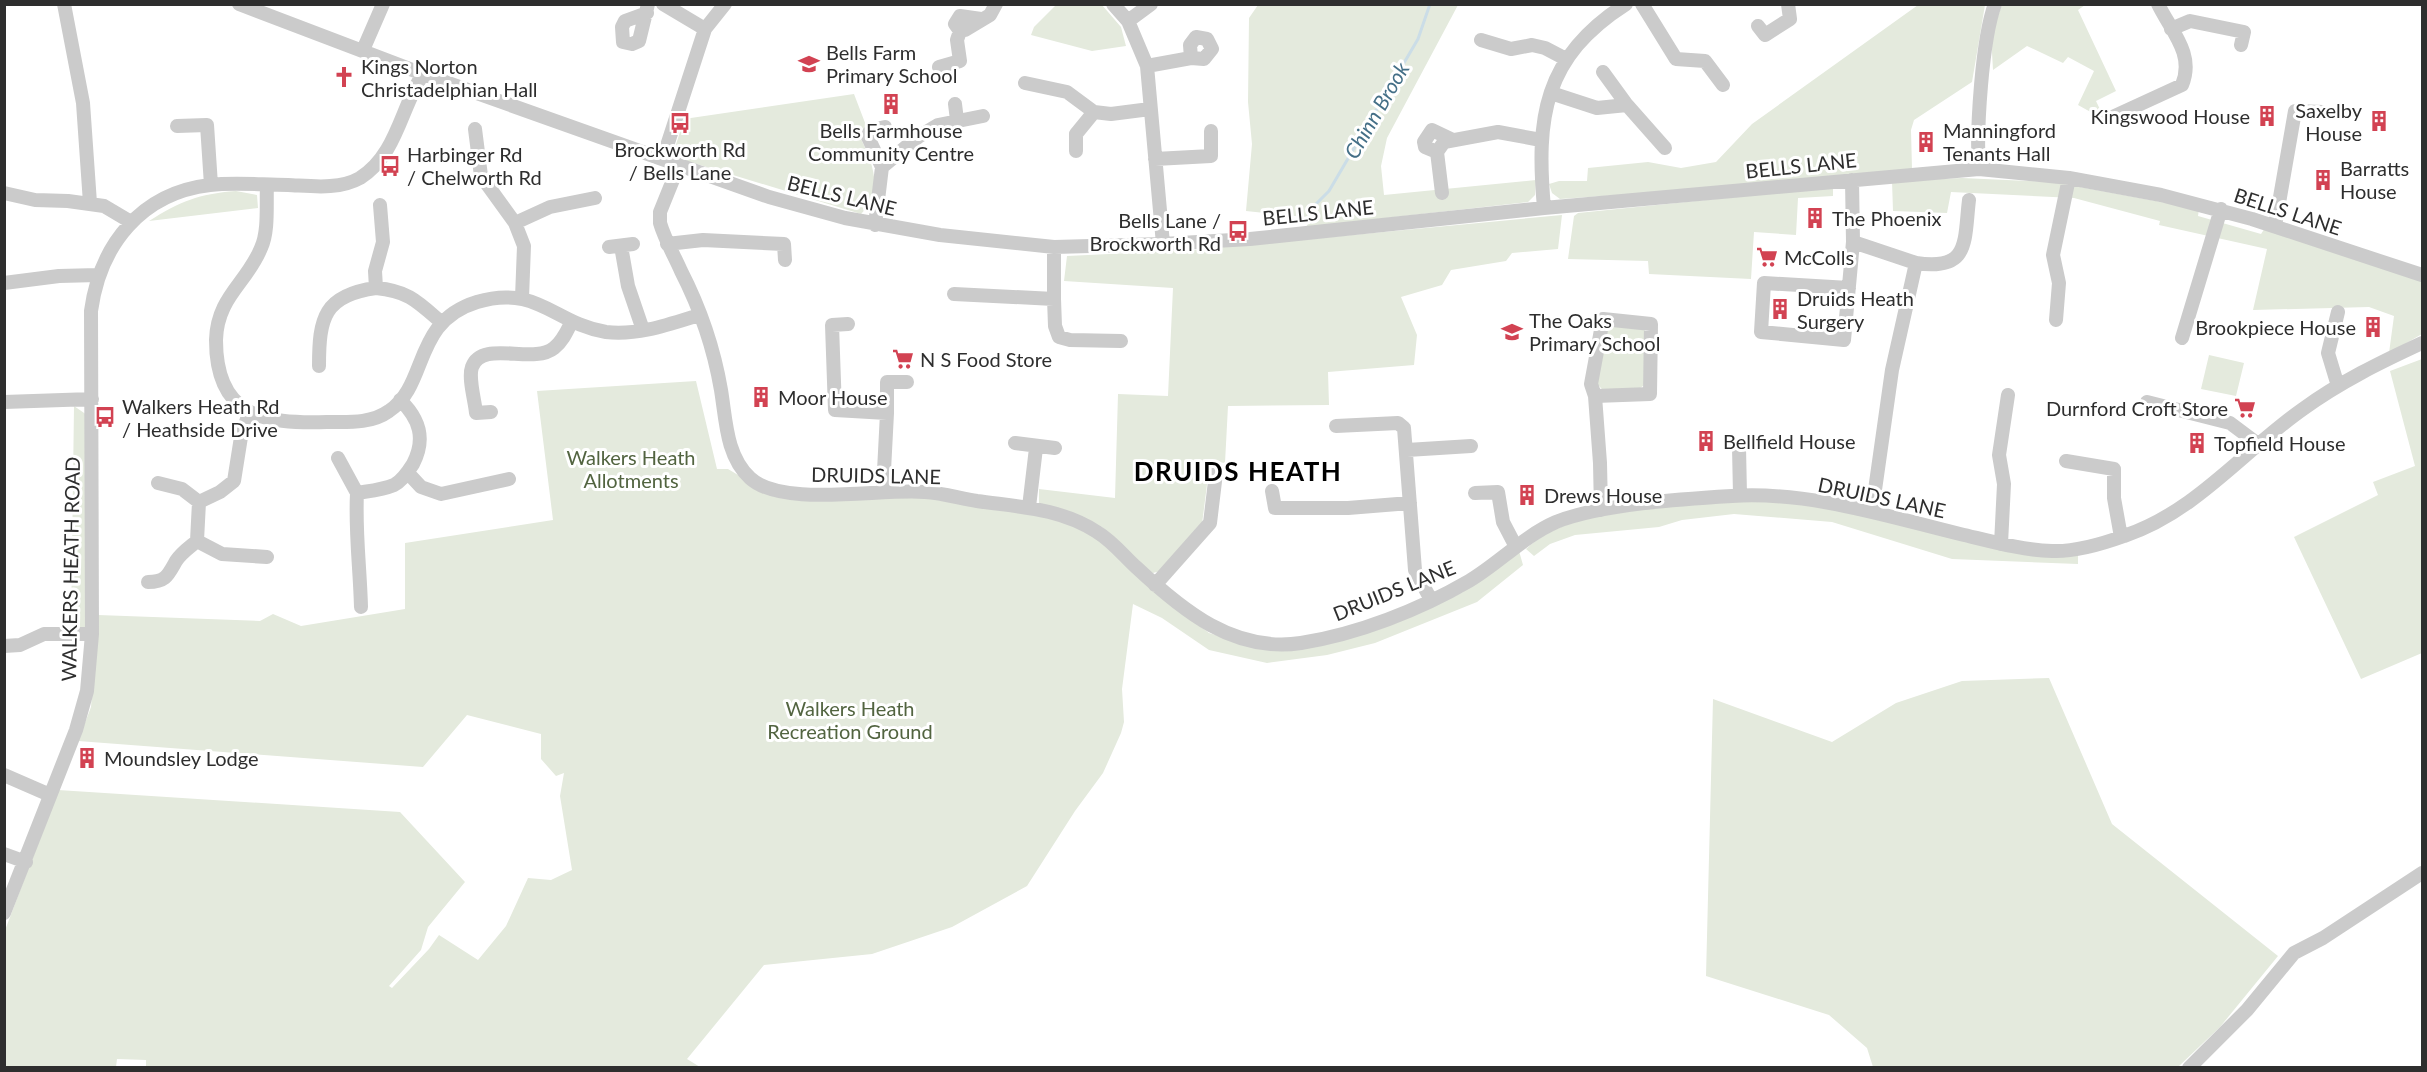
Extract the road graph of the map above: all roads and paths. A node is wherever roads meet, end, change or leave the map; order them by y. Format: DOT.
graph roads {
  1 [pos="64,4"];
  2 [pos="239,4"];
  3 [pos="383,4"];
  4 [pos="663,4"];
  5 [pos="725,4"];
  6 [pos="996,4"];
  7 [pos="1113,4"];
  8 [pos="1151,4"];
  9 [pos="1642,4"];
  10 [pos="1788,4"];
  11 [pos="1995,4"];
  12 [pos="2158,4"];
  13 [pos="1620,6"];
  14 [pos="1128,21"];
  15 [pos="1758,26"];
  16 [pos="2171,29"];
  17 [pos="705,30"];
  18 [pos="1480,40"];
  19 [pos="2241,45"];
  20 [pos="363,50"];
  21 [pos="1191,58"];
  22 [pos="1566,59"];
  23 [pos="1147,66"];
  24 [pos="939,67"];
  25 [pos="1603,72"];
  26 [pos="423,74"];
  27 [pos="1025,83"];
  28 [pos="1723,85"];
  29 [pos="1551,93"];
  30 [pos="955,104"];
  31 [pos="1627,105"];
  32 [pos="1150,109"];
  33 [pos="1094,112"];
  34 [pos="2323,112"];
  35 [pos="983,116"];
  36 [pos="2108,119"];
  37 [pos="957,120"];
  38 [pos="207,125"];
  39 [pos="222,125"];
  40 [pos="177,126"];
  41 [pos="885,127"];
  42 [pos="1211,131"];
  43 [pos="480,135"];
  44 [pos="1541,140"];
  45 [pos="1665,148"];
  46 [pos="1076,151"];
  47 [pos="663,158"];
  48 [pos="1155,159"];
  49 [pos="679,165"];
  50 [pos="882,167"];
  51 [pos="1979,169"];
  52 [pos="2069,178"];
  53 [pos="1852,180"];
  54 [pos="211,185"];
  55 [pos="267,185"];
  56 [pos="4,193"];
  57 [pos="1442,193"];
  58 [pos="588,195"];
  59 [pos="1969,200"];
  60 [pos="90,204"];
  61 [pos="1544,208"];
  62 [pos="2221,209"];
  63 [pos="377,213"];
  64 [pos="131,222"];
  65 [pos="515,223"];
  66 [pos="875,225"];
  67 [pos="2275,226"];
  68 [pos="1853,243"];
  69 [pos="667,244"];
  70 [pos="1163,244"];
  71 [pos="621,246"];
  72 [pos="1054,248"];
  73 [pos="785,260"];
  74 [pos="1916,263"];
  75 [pos="98,275"];
  76 [pos="2422,275"];
  77 [pos="4,283"];
  78 [pos="376,288"];
  79 [pos="1849,288"];
  80 [pos="954,294"];
  81 [pos="522,298"];
  82 [pos="1054,299"];
  83 [pos="2338,312"];
  84 [pos="699,315"];
  85 [pos="2056,320"];
  86 [pos="572,321"];
  87 [pos="442,323"];
  88 [pos="848,324"];
  89 [pos="643,330"];
  90 [pos="2182,338"];
  91 [pos="1121,341"];
  92 [pos="2422,343"];
  93 [pos="323,357"];
  94 [pos="907,382"];
  95 [pos="2338,386"];
  96 [pos="2008,395"];
  97 [pos="1595,396"];
  98 [pos="92,399"];
  99 [pos="400,400"];
  100 [pos="4,402"];
  101 [pos="2147,402"];
  102 [pos="491,412"];
  103 [pos="249,413"];
  104 [pos="887,413"];
  105 [pos="1336,426"];
  106 [pos="1015,443"];
  107 [pos="2259,444"];
  108 [pos="1470,446"];
  109 [pos="1739,447"];
  110 [pos="1036,448"];
  111 [pos="1055,448"];
  112 [pos="1407,450"];
  113 [pos="2066,461"];
  114 [pos="338,467"];
  115 [pos="408,473"];
  116 [pos="1216,473"];
  117 [pos="502,484"];
  118 [pos="163,488"];
  119 [pos="883,490"];
  120 [pos="1272,491"];
  121 [pos="357,493"];
  122 [pos="1475,493"];
  123 [pos="1740,495"];
  124 [pos="198,502"];
  125 [pos="1410,503"];
  126 [pos="1029,507"];
  127 [pos="1601,510"];
  128 [pos="1872,511"];
  129 [pos="2121,537"];
  130 [pos="198,541"];
  131 [pos="2001,544"];
  132 [pos="1516,547"];
  133 [pos="259,561"];
  134 [pos="1155,585"];
  135 [pos="155,586"];
  136 [pos="365,599"];
  137 [pos="1431,600"];
  138 [pos="92,634"];
  139 [pos="4,646"];
  140 [pos="4,775"];
  141 [pos="50,795"];
  142 [pos="4,854"];
  143 [pos="26,862"];
  144 [pos="2422,873"];
  145 [pos="4,913"];
  146 [pos="2189,1068"];
  1 -- 60 [label="street"];
  2 -- 20 [label="street, BELLS LANE"];
  3 -- 20 [label="street"];
  4 -- 17 [label="street"];
  5 -- 17 [label="street"];
  6 -- 24 [label="street"];
  7 -- 14 [label="street"];
  8 -- 14 [label="street"];
  9 -- 28 [label="street"];
  10 -- 15 [label="street"];
  11 -- 51 [label="street"];
  12 -- 16 [label="street"];
  13 -- 22 [label="street"];
  14 -- 23 [label="street"];
  16 -- 19 [label="street"];
  16 -- 36 [label="street"];
  17 -- 47 [label="street"];
  18 -- 22 [label="street"];
  20 -- 26 [label="street, BELLS LANE"];
  21 -- 23 [label="street"];
  22 -- 29 [label="street"];
  23 -- 32 [label="street"];
  25 -- 31 [label="street"];
  26 -- 47 [label="street, BELLS LANE"];
  26 -- 55 [label="street, WALKERS HEATH ROAD"];
  27 -- 33 [label="street"];
  29 -- 31 [label="street"];
  29 -- 44 [label="street"];
  30 -- 37 [label="street"];
  31 -- 45 [label="street"];
  32 -- 33 [label="street"];
  32 -- 48 [label="street"];
  33 -- 46 [label="street"];
  34 -- 67 [label="street"];
  35 -- 37 [label="street"];
  37 -- 50 [label="street"];
  38 -- 39 [label="street"];
  38 -- 40 [label="street"];
  38 -- 54 [label="street"];
  41 -- 50 [label="street"];
  42 -- 48 [label="street"];
  43 -- 65 [label="street"];
  44 -- 57 [label="street"];
  44 -- 61 [label="street"];
  47 -- 49 [label="street, BELLS LANE"];
  48 -- 70 [label="street"];
  49 -- 66 [label="street, BELLS LANE"];
  49 -- 69 [label="street, DRUIDS LANE"];
  50 -- 66 [label="street"];
  51 -- 52 [label="street, BELLS LANE"];
  51 -- 53 [label="street, BELLS LANE"];
  52 -- 62 [label="street, BELLS LANE"];
  52 -- 85 [label="street"];
  53 -- 61 [label="street, BELLS LANE"];
  53 -- 68 [label="street"];
  54 -- 55 [label="street, WALKERS HEATH ROAD"];
  54 -- 64 [label="street, WALKERS HEATH ROAD"];
  55 -- 103 [label="street"];
  56 -- 60 [label="street"];
  58 -- 65 [label="street"];
  59 -- 74 [label="street"];
  60 -- 64 [label="street"];
  61 -- 70 [label="street, BELLS LANE"];
  62 -- 67 [label="street, BELLS LANE"];
  62 -- 90 [label="street"];
  63 -- 78 [label="street"];
  64 -- 75 [label="street, WALKERS HEATH ROAD"];
  65 -- 81 [label="street"];
  66 -- 72 [label="street, BELLS LANE"];
  67 -- 76 [label="street, BELLS LANE"];
  68 -- 74 [label="street"];
  68 -- 79 [label="street"];
  69 -- 73 [label="street"];
  69 -- 84 [label="street, DRUIDS LANE"];
  70 -- 72 [label="street, BELLS LANE"];
  71 -- 89 [label="street"];
  72 -- 82 [label="street"];
  74 -- 128 [label="street"];
  75 -- 77 [label="street"];
  75 -- 98 [label="street, WALKERS HEATH ROAD"];
  78 -- 87 [label="street"];
  78 -- 93 [label="street"];
  79 -- 79 [label="street"];
  80 -- 82 [label="street"];
  81 -- 86 [label="street"];
  81 -- 87 [label="street"];
  82 -- 91 [label="street"];
  83 -- 95 [label="street"];
  84 -- 89 [label="street"];
  84 -- 119 [label="street, DRUIDS LANE"];
  86 -- 89 [label="street"];
  86 -- 102 [label="street"];
  87 -- 99 [label="street"];
  88 -- 104 [label="street"];
  92 -- 95 [label="street, DRUIDS LANE"];
  94 -- 104 [label="street"];
  95 -- 107 [label="street, DRUIDS LANE"];
  96 -- 131 [label="street"];
  97 -- 97 [label="street"];
  97 -- 127 [label="street"];
  98 -- 100 [label="street"];
  98 -- 138 [label="street, WALKERS HEATH ROAD"];
  99 -- 103 [label="street"];
  99 -- 115 [label="street"];
  101 -- 107 [label="street"];
  103 -- 124 [label="street"];
  104 -- 119 [label="street"];
  105 -- 112 [label="street"];
  106 -- 110 [label="street"];
  107 -- 129 [label="street, DRUIDS LANE"];
  108 -- 112 [label="street"];
  109 -- 123 [label="street"];
  110 -- 111 [label="street"];
  110 -- 126 [label="street"];
  112 -- 125 [label="street"];
  113 -- 129 [label="street"];
  114 -- 121 [label="street"];
  115 -- 117 [label="street"];
  115 -- 121 [label="street"];
  116 -- 134 [label="street"];
  118 -- 124 [label="street"];
  119 -- 126 [label="street, DRUIDS LANE"];
  120 -- 125 [label="street"];
  121 -- 136 [label="street"];
  122 -- 132 [label="street"];
  123 -- 127 [label="street, DRUIDS LANE"];
  123 -- 128 [label="street, DRUIDS LANE"];
  124 -- 130 [label="street"];
  125 -- 137 [label="street"];
  126 -- 134 [label="street, DRUIDS LANE"];
  127 -- 132 [label="street, DRUIDS LANE"];
  128 -- 131 [label="street, DRUIDS LANE"];
  129 -- 131 [label="street, DRUIDS LANE"];
  130 -- 133 [label="street"];
  130 -- 135 [label="street"];
  132 -- 137 [label="street, DRUIDS LANE"];
  134 -- 137 [label="street, DRUIDS LANE"];
  138 -- 139 [label="street"];
  138 -- 141 [label="street, WALKERS HEATH ROAD"];
  140 -- 141 [label="street"];
  141 -- 143 [label="street, WALKERS HEATH ROAD"];
  142 -- 143 [label="street"];
  143 -- 145 [label="street, WALKERS HEATH ROAD"];
  144 -- 146 [label="street"];
}
